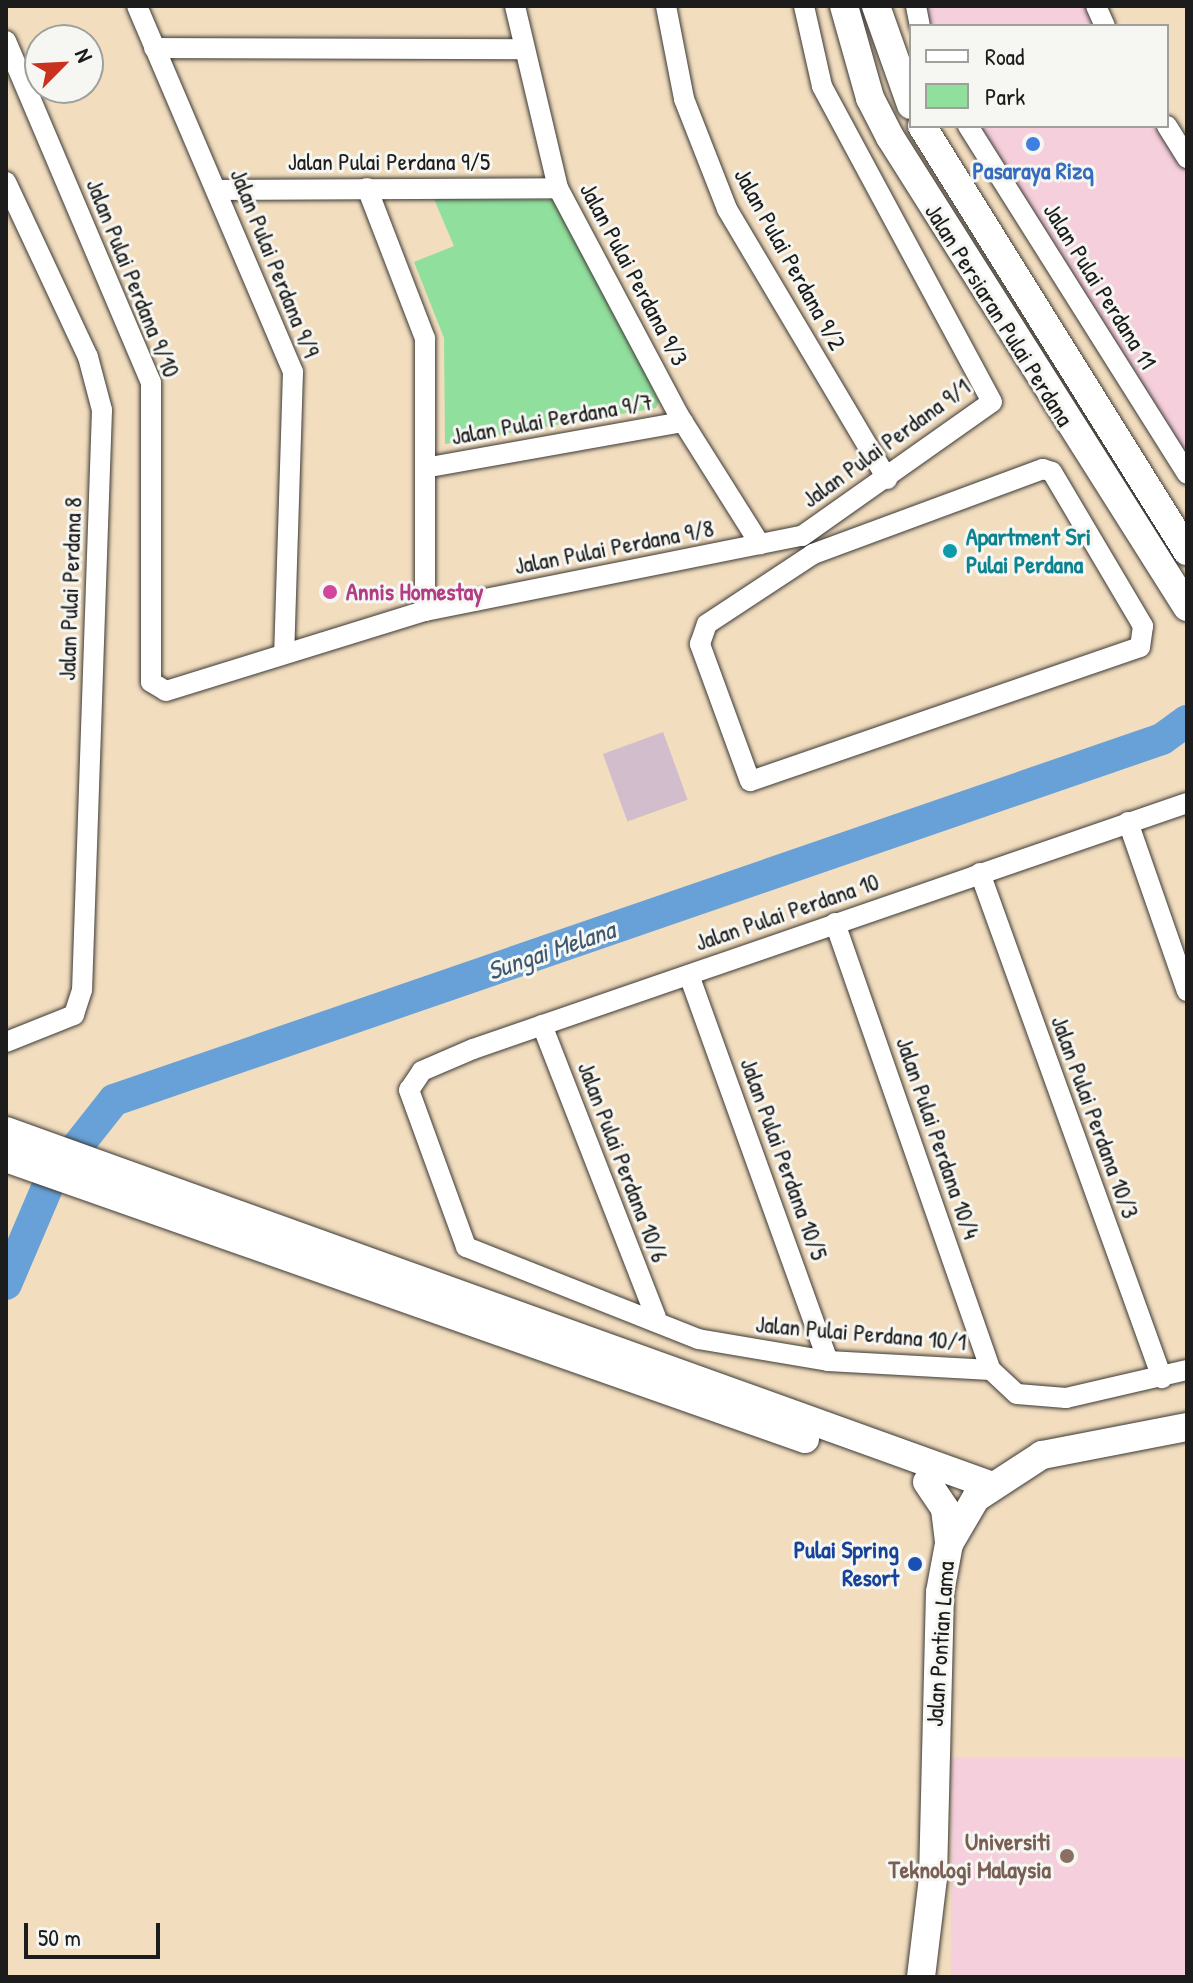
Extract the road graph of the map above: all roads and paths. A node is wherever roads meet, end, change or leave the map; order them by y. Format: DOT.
graph roads {
  1 [pos="137,6"];
  2 [pos="515,6"];
  3 [pos="666,6"];
  4 [pos="804,6"];
  5 [pos="844,6"];
  6 [pos="876,6"];
  7 [pos="6,41"];
  8 [pos="154,48"];
  9 [pos="523,49"];
  10 [pos="909,99"];
  11 [pos="923,128"];
  12 [pos="969,128"];
  13 [pos="1168,128"];
  14 [pos="1187,158"];
  15 [pos="6,182"];
  16 [pos="367,188"];
  17 [pos="558,188"];
  18 [pos="219,190"];
  19 [pos="683,422"];
  20 [pos="430,467"];
  21 [pos="1187,474"];
  22 [pos="887,479"];
  23 [pos="802,536"];
  24 [pos="760,544"];
  25 [pos="1187,551"];
  26 [pos="813,554"];
  27 [pos="1187,607"];
  28 [pos="425,611"];
  29 [pos="284,652"];
  30 [pos="156,689"];
  31 [pos="1187,803"];
  32 [pos="1128,822"];
  33 [pos="980,873"];
  34 [pos="835,923"];
  35 [pos="689,975"];
  36 [pos="1187,991"];
  37 [pos="542,1025"];
  38 [pos="6,1042"];
  39 [pos="6,1131"];
  40 [pos="6,1158"];
  41 [pos="45,1158"];
  42 [pos="486,1258"];
  43 [pos="656,1318"];
  44 [pos="828,1361"];
  45 [pos="991,1370"];
  46 [pos="1187,1370"];
  47 [pos="1162,1378"];
  48 [pos="1187,1427"];
  49 [pos="1042,1455"];
  50 [pos="939,1476"];
  51 [pos="983,1492"];
  52 [pos="949,1544"];
  53 [pos="921,1977"];
  1 -- 8 [label="street, Jalan Pulai Perdana 9/9"];
  2 -- 9 [label="street, Jalan Pulai Perdana 9/3"];
  3 -- 22 [label="street, Jalan Pulai Perdana 9/2"];
  4 -- 22 [label="street, Jalan Pulai Perdana 9/1"];
  5 -- 27 [label="street, Jalan Persiaran Pulai Perdana"];
  6 -- 10 [label="street"];
  7 -- 30 [label="street, Jalan Pulai Perdana 9/10"];
  8 -- 9 [label="street"];
  8 -- 18 [label="street, Jalan Pulai Perdana 9/9"];
  9 -- 17 [label="street, Jalan Pulai Perdana 9/3"];
  11 -- 25 [label="street, Jalan Persiaran Pulai Perdana"];
  12 -- 21 [label="street, Jalan Pulai Perdana 11"];
  13 -- 14 [label="street"];
  15 -- 38 [label="street, Jalan Pulai Perdana 8"];
  16 -- 17 [label="street, Jalan Pulai Perdana 9/5"];
  16 -- 18 [label="street, Jalan Pulai Perdana 9/5"];
  16 -- 20 [label="street"];
  17 -- 19 [label="street, Jalan Pulai Perdana 9/3"];
  18 -- 29 [label="street, Jalan Pulai Perdana 9/9"];
  19 -- 20 [label="street, Jalan Pulai Perdana 9/7"];
  19 -- 24 [label="street, Jalan Pulai Perdana 9/3"];
  20 -- 28 [label="street"];
  22 -- 23 [label="street, Jalan Pulai Perdana 9/1"];
  23 -- 24 [label="street, Jalan Pulai Perdana 9/1"];
  23 -- 26 [label="street"];
  24 -- 28 [label="street, Jalan Pulai Perdana 9/8"];
  26 -- 26 [label="street"];
  28 -- 29 [label="street, Jalan Pulai Perdana 9/8"];
  29 -- 30 [label="street, Jalan Pulai Perdana 9/8"];
  31 -- 32 [label="street, Jalan Pulai Perdana 10"];
  32 -- 33 [label="street, Jalan Pulai Perdana 10"];
  32 -- 36 [label="street"];
  33 -- 34 [label="street, Jalan Pulai Perdana 10"];
  33 -- 47 [label="street, Jalan Pulai Perdana 10/3"];
  34 -- 35 [label="street, Jalan Pulai Perdana 10"];
  34 -- 45 [label="street, Jalan Pulai Perdana 10/4"];
  35 -- 37 [label="street, Jalan Pulai Perdana 10"];
  35 -- 44 [label="street, Jalan Pulai Perdana 10/5"];
  37 -- 42 [label="street, Jalan Pulai Perdana 10"];
  37 -- 43 [label="street, Jalan Pulai Perdana 10/6"];
  39 -- 41 [label="street"];
  40 -- 41 [label="street"];
  41 -- 50 [label="street"];
  42 -- 43 [label="street, Jalan Pulai Perdana 10/1"];
  43 -- 44 [label="street, Jalan Pulai Perdana 10/1"];
  44 -- 45 [label="street, Jalan Pulai Perdana 10/1"];
  45 -- 47 [label="street, Jalan Pulai Perdana 10/1"];
  46 -- 47 [label="street, Jalan Pulai Perdana 10/1"];
  48 -- 49 [label="street, Jalan Pontian Lama"];
  49 -- 50 [label="street"];
  49 -- 51 [label="street, Jalan Pontian Lama"];
  50 -- 51 [label="street"];
  50 -- 52 [label="street"];
  51 -- 52 [label="street, Jalan Pontian Lama"];
  52 -- 53 [label="street, Jalan Pontian Lama"];
}
